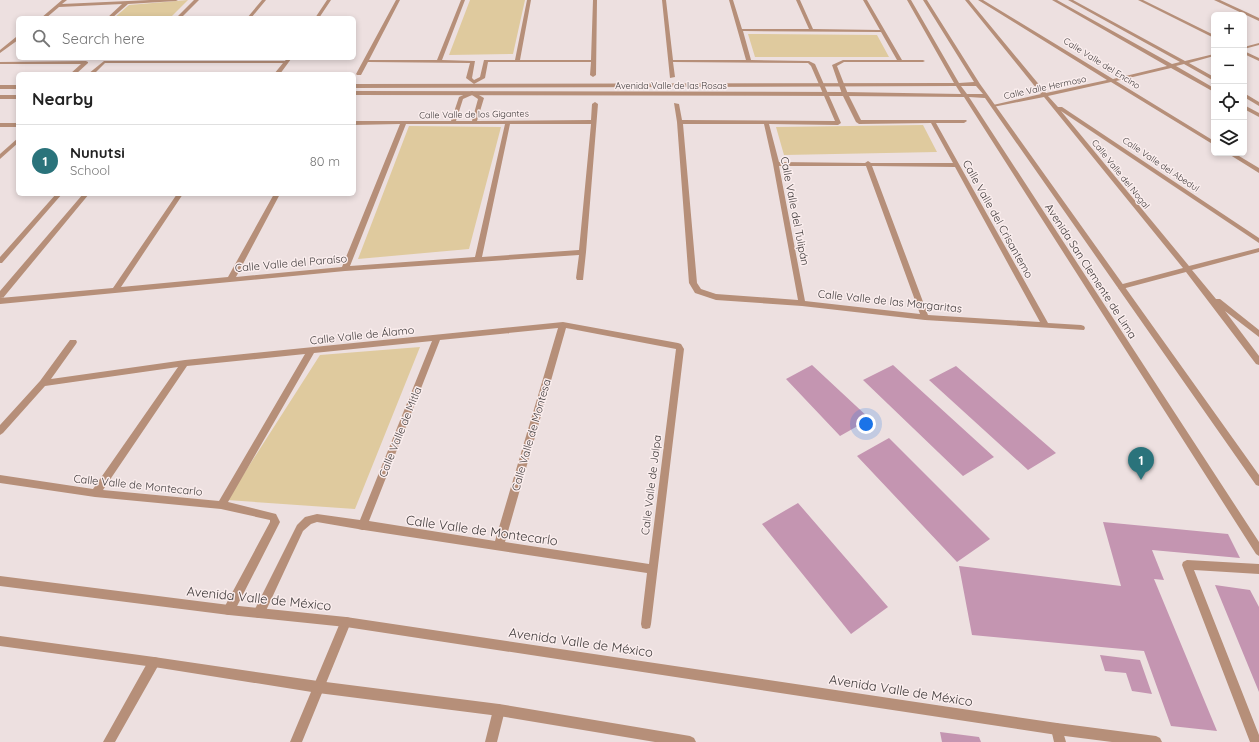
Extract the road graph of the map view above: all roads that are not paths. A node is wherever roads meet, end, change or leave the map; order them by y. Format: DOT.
graph roads {
  1 [pos="65,0"];
  2 [pos="176,0"];
  3 [pos="196,0"];
  4 [pos="264,0"];
  5 [pos="329,0"];
  6 [pos="398,0"];
  7 [pos="463,0"];
  8 [pos="529,0"];
  9 [pos="595,0"];
  10 [pos="664,0"];
  11 [pos="731,0"];
  12 [pos="798,0"];
  13 [pos="865,0"];
  14 [pos="909,0"];
  15 [pos="925,0"];
  16 [pos="967,0"];
  17 [pos="980,0"];
  18 [pos="1054,0"];
  19 [pos="1070,0"];
  20 [pos="1140,0"];
  21 [pos="1216,0"];
  22 [pos="126,3"];
  23 [pos="58,6"];
  24 [pos="46,16"];
  25 [pos="111,16"];
  26 [pos="180,16"];
  27 [pos="251,16"];
  28 [pos="318,16"];
  29 [pos="1259,20"];
  30 [pos="741,30"];
  31 [pos="812,31"];
  32 [pos="882,31"];
  33 [pos="1211,36"];
  34 [pos="16,40"];
  35 [pos="1259,44"];
  36 [pos="1247,47"];
  37 [pos="0,52"];
  38 [pos="1247,54"];
  39 [pos="1211,56"];
  40 [pos="60,60"];
  41 [pos="134,60"];
  42 [pos="214,60"];
  43 [pos="288,60"];
  44 [pos="1259,60"];
  45 [pos="366,61"];
  46 [pos="517,61"];
  47 [pos="592,61"];
  48 [pos="671,61"];
  49 [pos="748,61"];
  50 [pos="900,61"];
  51 [pos="923,61"];
  52 [pos="58,62"];
  53 [pos="439,62"];
  54 [pos="0,63"];
  55 [pos="1184,63"];
  56 [pos="1170,65"];
  57 [pos="75,72"];
  58 [pos="93,72"];
  59 [pos="279,72"];
  60 [pos="359,74"];
  61 [pos="593,75"];
  62 [pos="672,77"];
  63 [pos="1211,77"];
  64 [pos="1112,80"];
  65 [pos="474,84"];
  66 [pos="957,84"];
  67 [pos="978,84"];
  68 [pos="822,85"];
  69 [pos="843,85"];
  70 [pos="356,86"];
  71 [pos="0,87"];
  72 [pos="16,87"];
  73 [pos="1211,88"];
  74 [pos="356,93"];
  75 [pos="472,93"];
  76 [pos="826,94"];
  77 [pos="845,94"];
  78 [pos="964,95"];
  79 [pos="1045,95"];
  80 [pos="987,96"];
  81 [pos="0,97"];
  82 [pos="16,97"];
  83 [pos="1247,97"];
  84 [pos="1052,103"];
  85 [pos="595,104"];
  86 [pos="676,104"];
  87 [pos="1259,104"];
  88 [pos="995,106"];
  89 [pos="1247,109"];
  90 [pos="1259,115"];
  91 [pos="964,121"];
  92 [pos="474,122"];
  93 [pos="508,122"];
  94 [pos="594,122"];
  95 [pos="680,122"];
  96 [pos="933,122"];
  97 [pos="356,123"];
  98 [pos="453,123"];
  99 [pos="766,123"];
  100 [pos="0,124"];
  101 [pos="403,124"];
  102 [pos="16,125"];
  103 [pos="1211,141"];
  104 [pos="16,142"];
  105 [pos="1235,156"];
  106 [pos="0,157"];
  107 [pos="868,163"];
  108 [pos="776,164"];
  109 [pos="957,164"];
  110 [pos="1259,171"];
  111 [pos="57,196"];
  112 [pos="84,196"];
  113 [pos="179,196"];
  114 [pos="276,196"];
  115 [pos="1259,241"];
  116 [pos="1259,250"];
  117 [pos="583,252"];
  118 [pos="478,260"];
  119 [pos="0,261"];
  120 [pos="345,269"];
  121 [pos="1187,270"];
  122 [pos="580,278"];
  123 [pos="231,279"];
  124 [pos="1122,287"];
  125 [pos="115,291"];
  126 [pos="1208,294"];
  127 [pos="0,296"];
  128 [pos="0,301"];
  129 [pos="802,303"];
  130 [pos="925,316"];
  131 [pos="563,325"];
  132 [pos="1045,326"];
  133 [pos="1080,328"];
  134 [pos="1259,334"];
  135 [pos="437,339"];
  136 [pos="73,342"];
  137 [pos="680,349"];
  138 [pos="311,352"];
  139 [pos="1259,362"];
  140 [pos="185,363"];
  141 [pos="43,382"];
  142 [pos="0,431"];
  143 [pos="0,479"];
  144 [pos="1259,482"];
  145 [pos="95,493"];
  146 [pos="221,505"];
  147 [pos="362,526"];
  148 [pos="499,545"];
  149 [pos="1259,551"];
  150 [pos="653,569"];
  151 [pos="1259,570"];
  152 [pos="0,581"];
  153 [pos="229,610"];
  154 [pos="260,613"];
  155 [pos="346,622"];
  156 [pos="646,624"];
  157 [pos="0,641"];
  158 [pos="154,662"];
  159 [pos="318,687"];
  160 [pos="499,710"];
  161 [pos="1057,729"];
  162 [pos="675,741"];
  163 [pos="109,742"];
  164 [pos="296,742"];
  165 [pos="491,742"];
  166 [pos="690,742"];
  167 [pos="1060,742"];
  168 [pos="1156,742"];
  169 [pos="1256,742"];
  1 -- 23 [label="street"];
  2 -- 22 [label="street"];
  3 -- 26 [label="street"];
  4 -- 27 [label="street"];
  5 -- 28 [label="street"];
  6 -- 45 [label="street"];
  7 -- 53 [label="street"];
  8 -- 46 [label="street"];
  9 -- 47 [label="street"];
  10 -- 48 [label="street"];
  11 -- 30 [label="street"];
  12 -- 31 [label="street"];
  13 -- 32 [label="street"];
  14 -- 66 [label="street, Avenida San Clemente de Lima"];
  15 -- 67 [label="street, Avenida San Clemente de Lima"];
  16 -- 79 [label="street, Calle Valle del Nogal"];
  17 -- 64 [label="street, Calle Valle del Encino"];
  18 -- 56 [label="street"];
  19 -- 55 [label="street"];
  20 -- 33 [label="street"];
  21 -- 29 [label="street"];
  22 -- 23 [label="street"];
  22 -- 25 [label="street"];
  23 -- 24 [label="street"];
  30 -- 31 [label="street"];
  30 -- 49 [label="street"];
  31 -- 32 [label="street"];
  32 -- 50 [label="street"];
  34 -- 37 [label="street"];
  35 -- 36 [label="street"];
  38 -- 44 [label="street"];
  39 -- 55 [label="street, Calle Valle Hermoso"];
  40 -- 52 [label="street"];
  41 -- 42 [label="street"];
  41 -- 58 [label="street"];
  42 -- 43 [label="street"];
  43 -- 59 [label="street"];
  45 -- 53 [label="street"];
  45 -- 60 [label="street"];
  46 -- 47 [label="street"];
  46 -- 65 [label="street"];
  47 -- 61 [label="street"];
  48 -- 49 [label="street"];
  48 -- 62 [label="street"];
  49 -- 68 [label="street"];
  50 -- 51 [label="street"];
  50 -- 69 [label="street"];
  52 -- 54 [label="street"];
  52 -- 57 [label="street"];
  53 -- 65 [label="street"];
  55 -- 56 [label="street, Calle Valle Hermoso"];
  55 -- 63 [label="street"];
  56 -- 64 [label="street, Calle Valle Hermoso"];
  56 -- 73 [label="street"];
  64 -- 79 [label="street, Calle Valle Hermoso"];
  64 -- 103 [label="street, Calle Valle del Encino"];
  65 -- 68 [label="street, Avenida Valle de las Rosas"];
  65 -- 70 [label="street, Avenida Valle de las Rosas"];
  65 -- 75 [label="street"];
  66 -- 67 [label="street, Avenida Valle de las Rosas"];
  66 -- 69 [label="street, Avenida Valle de las Rosas"];
  66 -- 78 [label="street, Avenida San Clemente de Lima"];
  67 -- 80 [label="street, Avenida San Clemente de Lima"];
  68 -- 69 [label="street, Avenida Valle de las Rosas"];
  68 -- 76 [label="street"];
  69 -- 77 [label="street"];
  71 -- 72 [label="street"];
  74 -- 75 [label="street, Avenida Valle de las Rosas"];
  75 -- 76 [label="street, Avenida Valle de las Rosas"];
  75 -- 92 [label="street"];
  75 -- 98 [label="street"];
  76 -- 77 [label="street, Avenida Valle de las Rosas"];
  76 -- 99 [label="street"];
  77 -- 78 [label="street, Avenida Valle de las Rosas"];
  77 -- 96 [label="street"];
  78 -- 80 [label="street, Avenida Valle de las Rosas"];
  78 -- 149 [label="street, Avenida San Clemente de Lima"];
  79 -- 84 [label="street, Calle Valle del Nogal"];
  79 -- 88 [label="street, Calle Valle Hermoso"];
  80 -- 88 [label="street, Avenida San Clemente de Lima"];
  81 -- 82 [label="street"];
  83 -- 87 [label="street"];
  84 -- 115 [label="street, Calle Valle del Abedul"];
  84 -- 121 [label="street, Calle Valle del Nogal"];
  85 -- 94 [label="street"];
  86 -- 95 [label="street"];
  88 -- 124 [label="street, Avenida San Clemente de Lima"];
  89 -- 90 [label="street"];
  91 -- 96 [label="street"];
  92 -- 93 [label="street, Calle Valle de los Gigantes"];
  92 -- 98 [label="street, Calle Valle de los Gigantes"];
  93 -- 94 [label="street, Calle Valle de los Gigantes"];
  93 -- 118 [label="street"];
  94 -- 117 [label="street"];
  95 -- 99 [label="street"];
  95 -- 129 [label="street, Calle Valle de las Margaritas"];
  96 -- 109 [label="street, Calle Valle del Crisantemo"];
  97 -- 101 [label="street, Calle Valle de los Gigantes"];
  98 -- 101 [label="street, Calle Valle de los Gigantes"];
  99 -- 108 [label="street, Calle Valle del Tulipán"];
  100 -- 102 [label="street"];
  101 -- 120 [label="street"];
  104 -- 106 [label="street"];
  105 -- 110 [label="street"];
  107 -- 108 [label="street"];
  107 -- 109 [label="street"];
  107 -- 130 [label="street"];
  108 -- 129 [label="street, Calle Valle del Tulipán"];
  109 -- 132 [label="street, Calle Valle del Crisantemo"];
  111 -- 119 [label="street"];
  112 -- 127 [label="street"];
  113 -- 125 [label="street"];
  114 -- 123 [label="street"];
  116 -- 121 [label="street"];
  117 -- 118 [label="street, Calle Valle del Paraíso"];
  117 -- 122 [label="street"];
  118 -- 120 [label="street, Calle Valle del Paraíso"];
  120 -- 123 [label="street, Calle Valle del Paraíso"];
  121 -- 124 [label="street"];
  121 -- 126 [label="street, Calle Valle del Nogal"];
  123 -- 125 [label="street, Calle Valle del Paraíso"];
  124 -- 144 [label="street, Avenida San Clemente de Lima"];
  125 -- 128 [label="street, Calle Valle del Paraíso"];
  126 -- 134 [label="street"];
  126 -- 139 [label="street, Calle Valle del Nogal"];
  129 -- 130 [label="street, Calle Valle de las Margaritas"];
  130 -- 132 [label="street, Calle Valle de las Margaritas"];
  131 -- 135 [label="street, Calle Valle de Álamo"];
  131 -- 137 [label="street, Calle Valle de Álamo"];
  131 -- 148 [label="street, Calle Valle de Montesa"];
  132 -- 133 [label="street, Calle Valle de las Margaritas"];
  135 -- 138 [label="street, Calle Valle de Álamo"];
  135 -- 147 [label="street, Calle Valle de Mitla"];
  136 -- 141 [label="street"];
  137 -- 150 [label="street, Calle Valle de Jalpa"];
  138 -- 140 [label="street, Calle Valle de Álamo"];
  138 -- 146 [label="street"];
  140 -- 141 [label="street, Calle Valle de Álamo"];
  140 -- 145 [label="street"];
  141 -- 142 [label="street"];
  143 -- 145 [label="street, Calle Valle de Montecarlo"];
  145 -- 146 [label="street, Calle Valle de Montecarlo"];
  146 -- 153 [label="street, Calle Valle de Montecarlo"];
  147 -- 148 [label="street, Calle Valle de Montecarlo"];
  147 -- 154 [label="street, Calle Valle de Montecarlo"];
  148 -- 150 [label="street, Calle Valle de Montecarlo"];
  150 -- 156 [label="street, Calle Valle de Jalpa"];
  151 -- 169 [label="street"];
  152 -- 153 [label="street, Avenida Valle de México"];
  153 -- 154 [label="street, Avenida Valle de México"];
  154 -- 155 [label="street, Avenida Valle de México"];
  155 -- 159 [label="street"];
  155 -- 161 [label="street, Avenida Valle de México"];
  157 -- 158 [label="street"];
  158 -- 159 [label="street"];
  158 -- 163 [label="street"];
  159 -- 160 [label="street"];
  159 -- 164 [label="street"];
  160 -- 162 [label="street"];
  160 -- 165 [label="street"];
  161 -- 167 [label="street"];
  161 -- 168 [label="street, Avenida Valle de México"];
  162 -- 166 [label="street"];
}
